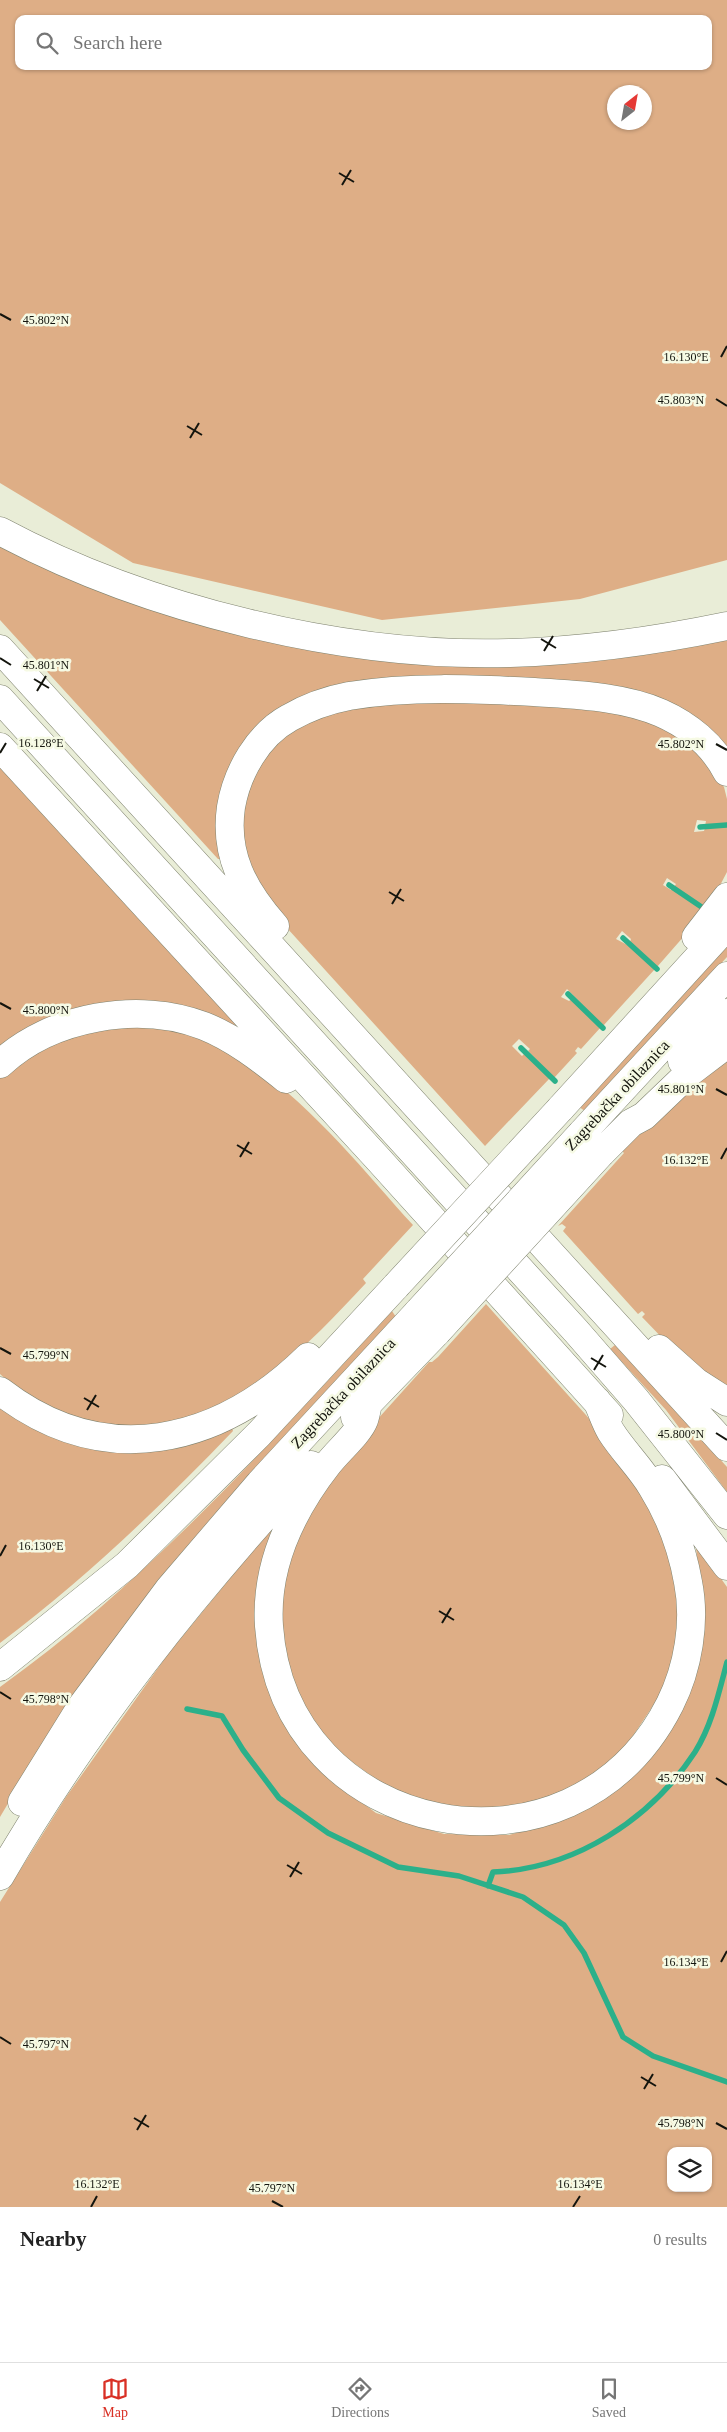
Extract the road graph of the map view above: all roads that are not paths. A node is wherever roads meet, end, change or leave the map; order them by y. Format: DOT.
graph roads {
  1 [pos="0,531"];
  2 [pos="727,626"];
  3 [pos="0,649"];
  4 [pos="0,699"];
  5 [pos="0,748"];
  6 [pos="727,772"];
  7 [pos="727,897"];
  8 [pos="727,926"];
  9 [pos="727,976"];
  10 [pos="666,992"];
  11 [pos="313,994"];
  12 [pos="727,1013"];
  13 [pos="727,1044"];
  14 [pos="0,1064"];
  15 [pos="631,1123"];
  16 [pos="379,1160"];
  17 [pos="540,1243"];
  18 [pos="396,1286"];
  19 [pos="0,1391"];
  20 [pos="597,1401"];
  21 [pos="727,1402"];
  22 [pos="368,1403"];
  23 [pos="727,1447"];
  24 [pos="727,1515"];
  25 [pos="727,1566"];
  26 [pos="0,1667"];
  27 [pos="0,1842"];
  28 [pos="0,1876"];
  1 -- 2 [label="highway"];
  3 -- 11 [label="highway"];
  4 -- 24 [label="highway"];
  5 -- 16 [label="highway"];
  6 -- 11 [label="highway"];
  7 -- 10 [label="highway"];
  8 -- 10 [label="highway, Zagrebačka obilaznica"];
  9 -- 27 [label="highway, Zagrebačka obilaznica, bridge"];
  10 -- 18 [label="highway, Zagrebačka obilaznica, bridge"];
  11 -- 17 [label="highway"];
  12 -- 15 [label="highway"];
  13 -- 15 [label="highway"];
  14 -- 16 [label="highway"];
  15 -- 22 [label="highway, bridge"];
  16 -- 20 [label="highway"];
  17 -- 21 [label="highway"];
  17 -- 23 [label="highway"];
  18 -- 19 [label="highway"];
  18 -- 26 [label="highway, Zagrebačka obilaznica"];
  20 -- 22 [label="highway"];
  20 -- 25 [label="highway"];
  22 -- 28 [label="highway"];
}
